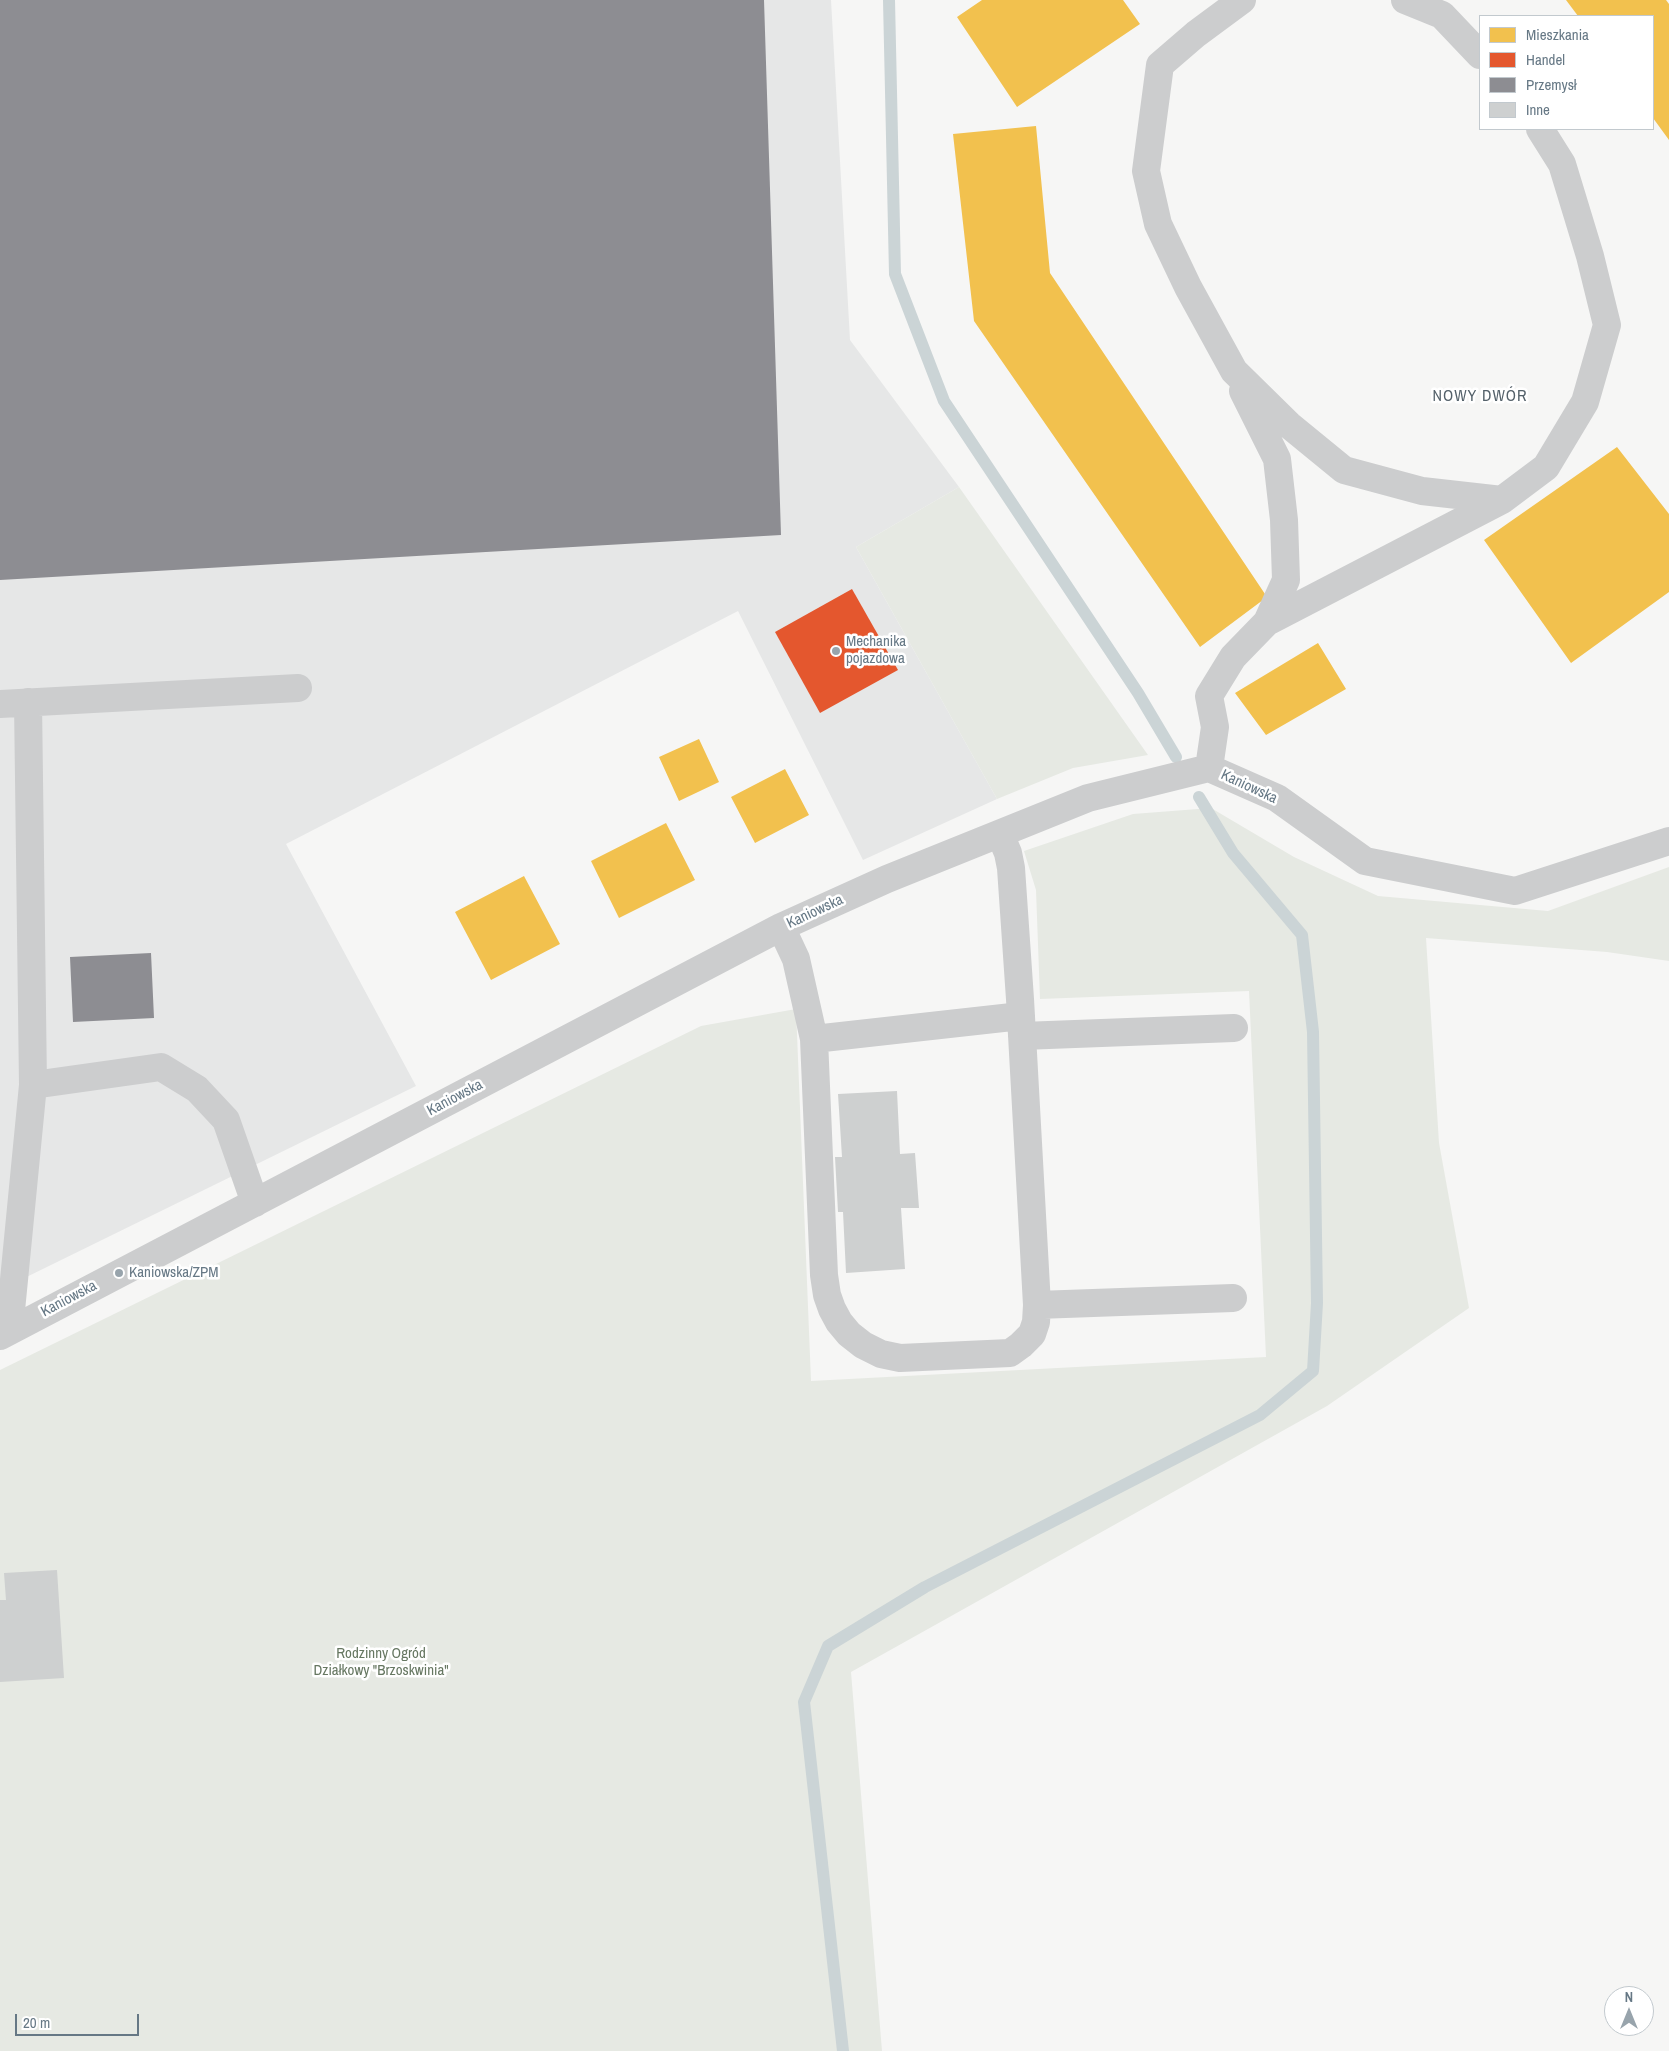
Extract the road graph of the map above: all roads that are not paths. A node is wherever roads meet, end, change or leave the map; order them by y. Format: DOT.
graph roads {
  1 [pos="1242,0"];
  2 [pos="1404,0"];
  3 [pos="1479,54"];
  4 [pos="1541,130"];
  5 [pos="1234,371"];
  6 [pos="1502,500"];
  7 [pos="1267,622"];
  8 [pos="298,688"];
  9 [pos="28,702"];
  10 [pos="0,704"];
  11 [pos="1209,768"];
  12 [pos="1000,834"];
  13 [pos="1669,841"];
  14 [pos="781,927"];
  15 [pos="1022,1026"];
  16 [pos="1234,1028"];
  17 [pos="814,1038"];
  18 [pos="33,1085"];
  19 [pos="255,1203"];
  20 [pos="1233,1298"];
  21 [pos="1037,1305"];
  22 [pos="4,1334"];
  1 -- 5 [label="street"];
  2 -- 3 [label="street"];
  4 -- 6 [label="street"];
  5 -- 6 [label="street"];
  5 -- 7 [label="street"];
  6 -- 7 [label="street"];
  7 -- 11 [label="street"];
  8 -- 9 [label="street"];
  9 -- 10 [label="street"];
  9 -- 18 [label="street"];
  11 -- 12 [label="street, Kaniowska"];
  11 -- 13 [label="street, Kaniowska"];
  12 -- 14 [label="street, Kaniowska"];
  12 -- 15 [label="street"];
  14 -- 17 [label="street"];
  14 -- 19 [label="street, Kaniowska"];
  15 -- 16 [label="street"];
  15 -- 17 [label="street"];
  15 -- 21 [label="street"];
  17 -- 21 [label="street"];
  18 -- 19 [label="street"];
  18 -- 22 [label="street"];
  19 -- 22 [label="street, Kaniowska"];
  20 -- 21 [label="street"];
}
